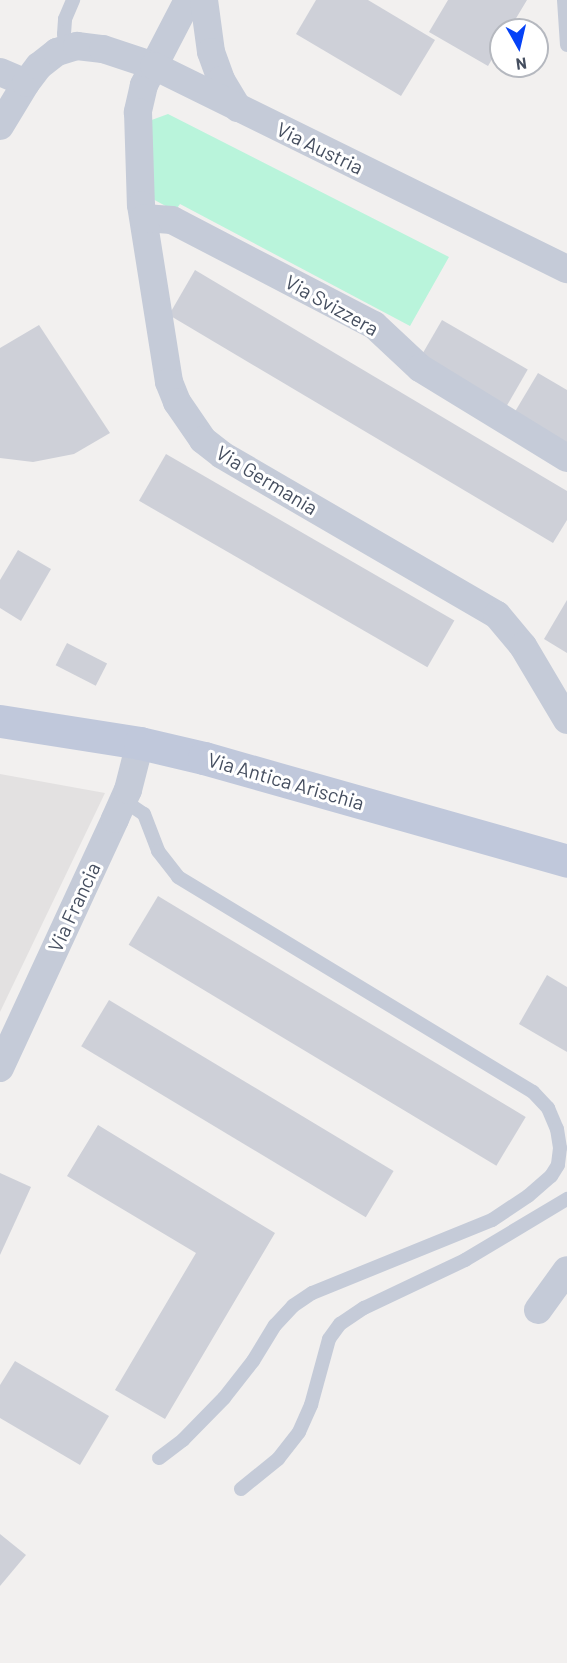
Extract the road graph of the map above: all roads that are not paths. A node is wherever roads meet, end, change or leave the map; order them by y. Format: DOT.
graph roads {
  1 [pos="73,0"];
  2 [pos="188,0"];
  3 [pos="204,0"];
  4 [pos="564,0"];
  5 [pos="567,45"];
  6 [pos="66,48"];
  7 [pos="154,66"];
  8 [pos="0,72"];
  9 [pos="26,82"];
  10 [pos="238,108"];
  11 [pos="0,126"];
  12 [pos="144,218"];
  13 [pos="567,269"];
  14 [pos="567,458"];
  15 [pos="567,720"];
  16 [pos="0,721"];
  17 [pos="140,743"];
  18 [pos="123,800"];
  19 [pos="567,861"];
  20 [pos="0,1068"];
  21 [pos="567,1199"];
  22 [pos="567,1270"];
  23 [pos="538,1310"];
  24 [pos="159,1458"];
  25 [pos="241,1489"];
  1 -- 6 [label="lane"];
  2 -- 7 [label="street, Via Germania"];
  3 -- 10 [label="street"];
  4 -- 5 [label="lane"];
  6 -- 7 [label="street, Via Austria"];
  6 -- 9 [label="street"];
  7 -- 10 [label="street, Via Austria"];
  7 -- 12 [label="street, Via Germania"];
  8 -- 9 [label="street"];
  9 -- 11 [label="street"];
  10 -- 13 [label="street, Via Austria"];
  12 -- 14 [label="street, Via Svizzera"];
  12 -- 15 [label="street, Via Germania"];
  16 -- 17 [label="main road, Via Antica Arischia"];
  17 -- 18 [label="street, Via Francia"];
  17 -- 19 [label="main road, Via Antica Arischia"];
  18 -- 20 [label="street, Via Francia"];
  18 -- 24 [label="lane"];
  21 -- 25 [label="lane"];
  22 -- 23 [label="street"];
}
